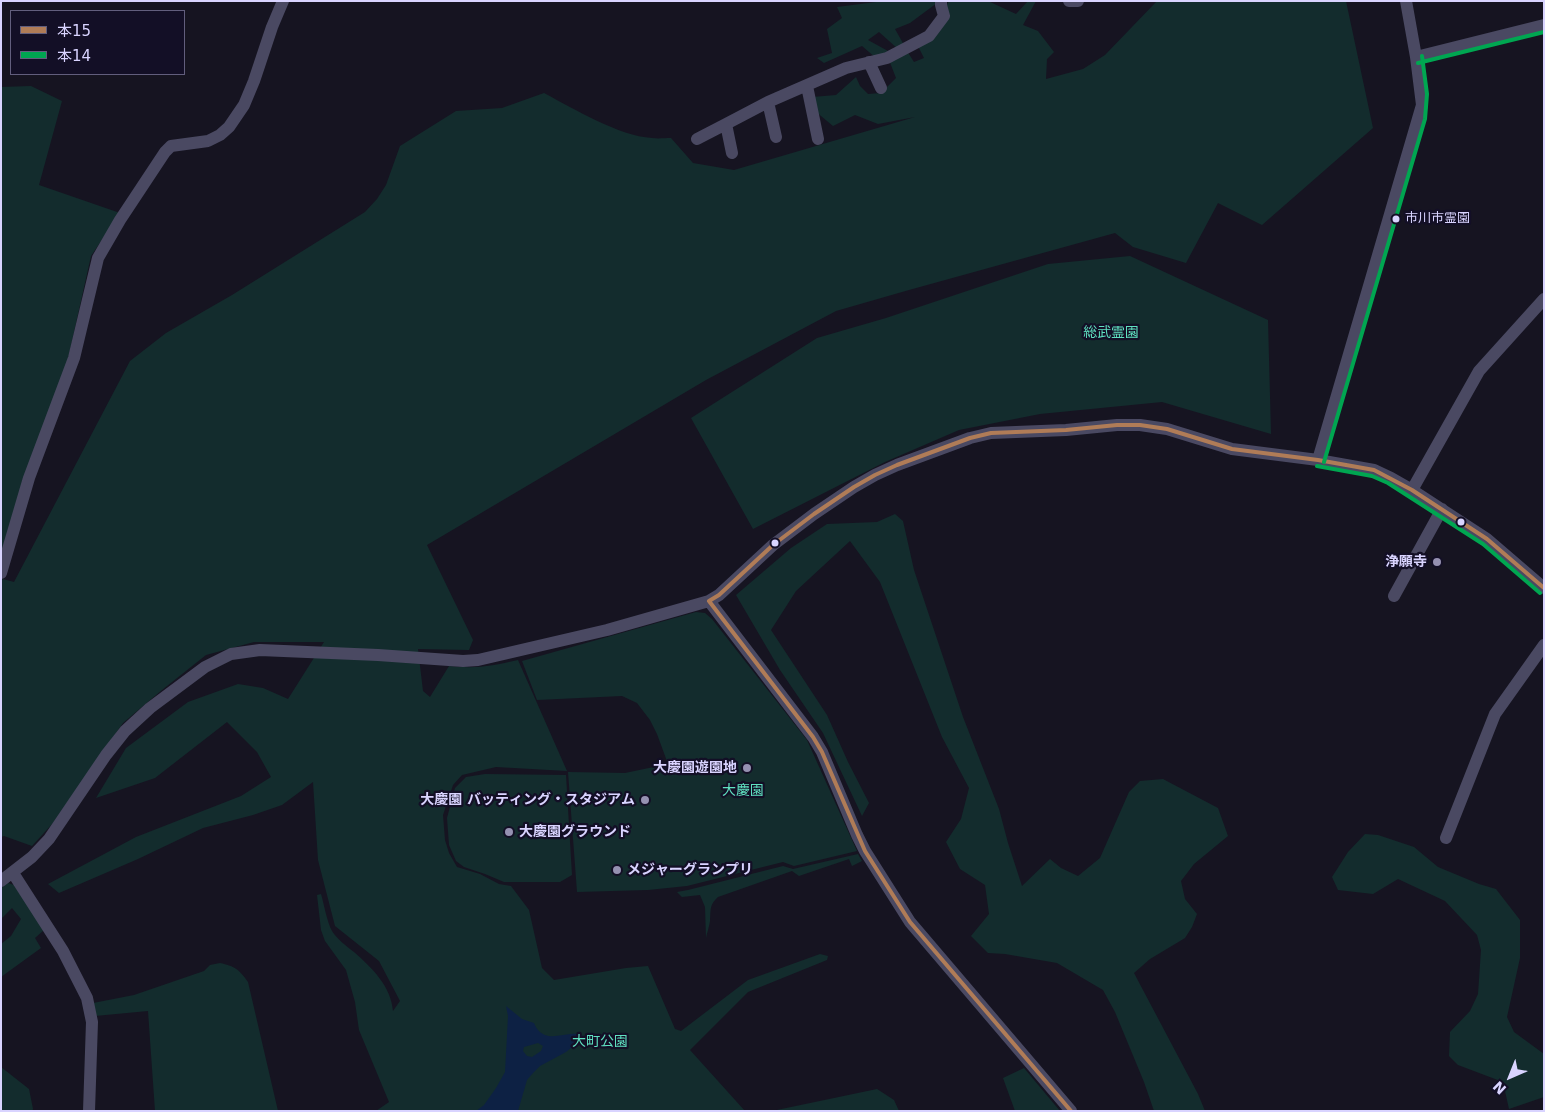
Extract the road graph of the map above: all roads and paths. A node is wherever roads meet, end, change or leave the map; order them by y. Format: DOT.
graph roads {
  1 [pos="283,1"];
  2 [pos="941,1"];
  3 [pos="1069,1"];
  4 [pos="1078,1"];
  5 [pos="1406,1"];
  6 [pos="1544,26"];
  7 [pos="1416,57"];
  8 [pos="869,62"];
  9 [pos="807,86"];
  10 [pos="881,88"];
  11 [pos="768,102"];
  12 [pos="726,124"];
  13 [pos="776,137"];
  14 [pos="697,139"];
  15 [pos="818,140"];
  16 [pos="732,154"];
  17 [pos="1544,299"];
  18 [pos="1318,460"];
  19 [pos="1412,490"];
  20 [pos="1442,509"];
  21 [pos="1,573"];
  22 [pos="1544,588"];
  23 [pos="1394,596"];
  24 [pos="708,601"];
  25 [pos="1544,646"];
  26 [pos="1446,838"];
  27 [pos="13,873"];
  28 [pos="1,882"];
  29 [pos="89,1111"];
  30 [pos="1071,1111"];
  1 -- 21 [label="street"];
  2 -- 8 [label="street"];
  3 -- 4 [label="street"];
  5 -- 7 [label="street"];
  6 -- 7 [label="street"];
  7 -- 18 [label="street"];
  8 -- 9 [label="street"];
  8 -- 10 [label="street"];
  9 -- 11 [label="street"];
  9 -- 15 [label="street"];
  11 -- 12 [label="street"];
  11 -- 13 [label="street"];
  12 -- 14 [label="street"];
  12 -- 16 [label="street"];
  17 -- 19 [label="street"];
  18 -- 19 [label="street"];
  18 -- 24 [label="street"];
  19 -- 20 [label="street"];
  20 -- 22 [label="street"];
  20 -- 23 [label="street"];
  24 -- 27 [label="street"];
  24 -- 30 [label="street"];
  25 -- 26 [label="street"];
  27 -- 28 [label="street"];
  27 -- 29 [label="street"];
}
